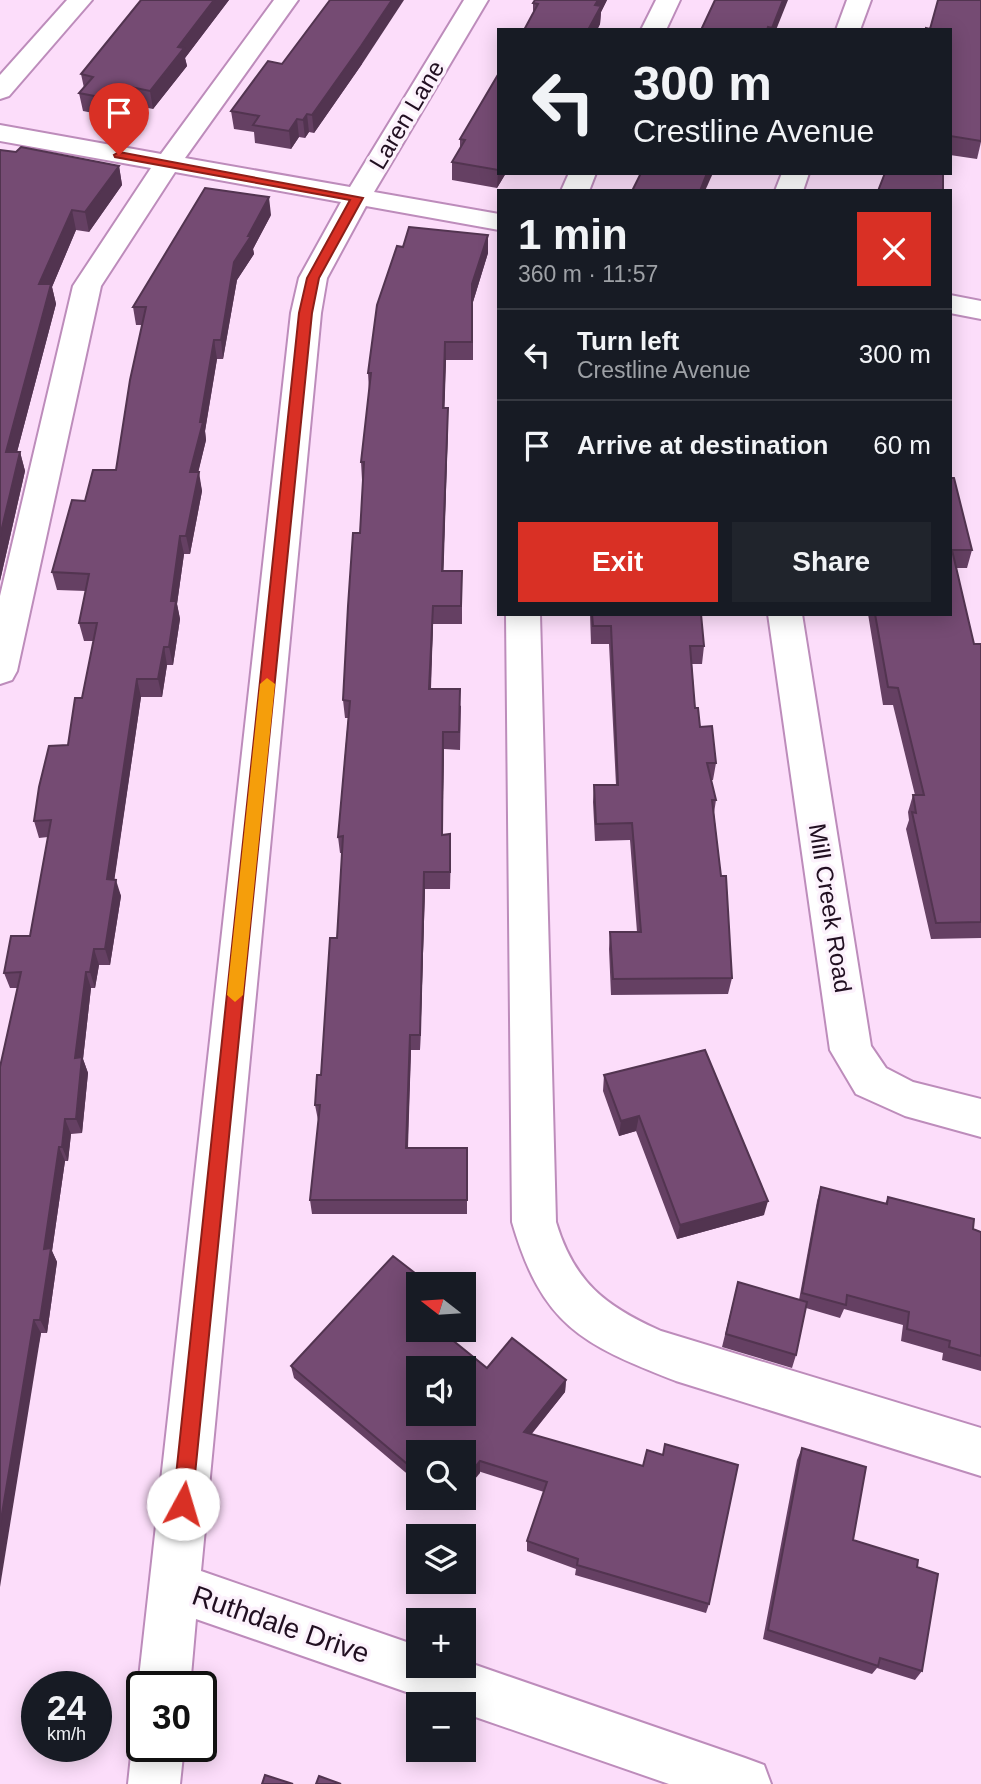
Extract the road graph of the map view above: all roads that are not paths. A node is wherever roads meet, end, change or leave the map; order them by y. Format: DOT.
graph roads {
  1 [pos="80,0"];
  2 [pos="286,0"];
  3 [pos="476,0"];
  4 [pos="668,0"];
  5 [pos="859,0"];
  6 [pos="654,28"];
  7 [pos="849,28"];
  8 [pos="0,91"];
  9 [pos="0,134"];
  10 [pos="167,164"];
  11 [pos="357,198"];
  12 [pos="497,222"];
  13 [pos="952,304"];
  14 [pos="981,310"];
  15 [pos="523,616"];
  16 [pos="785,616"];
  17 [pos="0,671"];
  18 [pos="981,1118"];
  19 [pos="981,1452"];
  20 [pos="174,1587"];
  21 [pos="166,1671"];
  22 [pos="156,1762"];
  23 [pos="154,1784"];
  24 [pos="745,1784"];
  1 -- 8 [label="street"];
  2 -- 10 [label="street"];
  3 -- 11 [label="street, Laren Lane"];
  4 -- 6 [label="street"];
  5 -- 7 [label="street"];
  9 -- 10 [label="street"];
  10 -- 11 [label="street"];
  10 -- 17 [label="street"];
  11 -- 12 [label="street"];
  11 -- 20 [label="street, Laren Lane"];
  13 -- 14 [label="street"];
  15 -- 19 [label="street"];
  16 -- 18 [label="street, Mill Creek Road"];
  20 -- 21 [label="street, Laren Lane"];
  20 -- 24 [label="street, Ruthdale Drive"];
  22 -- 23 [label="street"];
}
